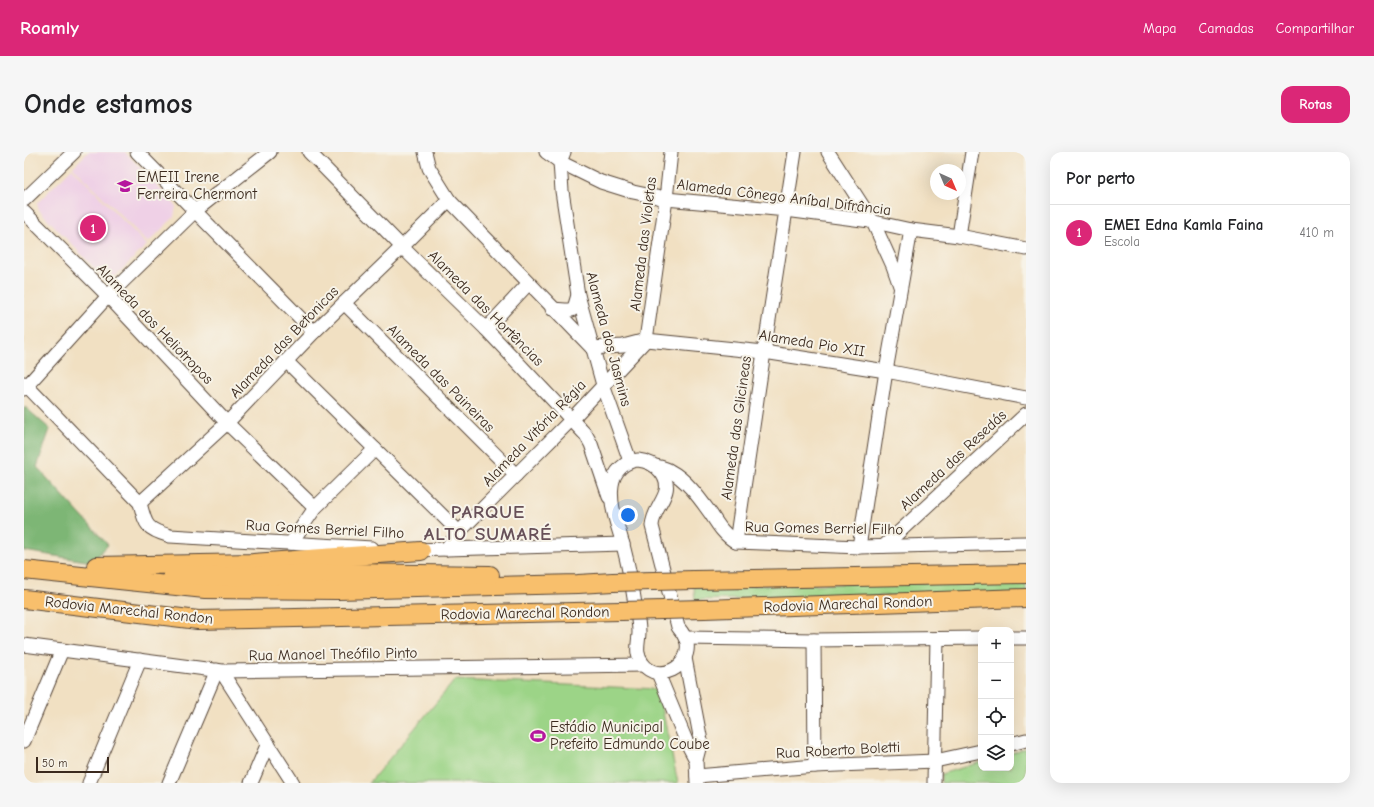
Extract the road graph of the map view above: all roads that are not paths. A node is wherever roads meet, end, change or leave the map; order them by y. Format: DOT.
graph roads {
  1 [pos="74,152"];
  2 [pos="136,152"];
  3 [pos="270,152"];
  4 [pos="309,152"];
  5 [pos="425,152"];
  6 [pos="546,152"];
  7 [pos="671,152"];
  8 [pos="795,152"];
  9 [pos="828,152"];
  10 [pos="972,152"];
  11 [pos="562,157"];
  12 [pos="666,199"];
  13 [pos="24,200"];
  14 [pos="449,200"];
  15 [pos="786,210"];
  16 [pos="24,212"];
  17 [pos="195,212"];
  18 [pos="873,222"];
  19 [pos="911,230"];
  20 [pos="959,236"];
  21 [pos="402,247"];
  22 [pos="1026,249"];
  23 [pos="529,283"];
  24 [pos="900,288"];
  25 [pos="578,295"];
  26 [pos="108,296"];
  27 [pos="344,303"];
  28 [pos="552,308"];
  29 [pos="486,329"];
  30 [pos="314,332"];
  31 [pos="646,340"];
  32 [pos="592,348"];
  33 [pos="764,352"];
  34 [pos="286,361"];
  35 [pos="886,371"];
  36 [pos="603,385"];
  37 [pos="25,386"];
  38 [pos="1026,398"];
  39 [pos="1026,414"];
  40 [pos="571,420"];
  41 [pos="227,423"];
  42 [pos="375,449"];
  43 [pos="630,461"];
  44 [pos="655,465"];
  45 [pos="516,475"];
  46 [pos="140,504"];
  47 [pos="612,505"];
  48 [pos="315,508"];
  49 [pos="459,532"];
  50 [pos="736,542"];
  51 [pos="291,543"];
  52 [pos="1026,543"];
  53 [pos="623,544"];
  54 [pos="884,546"];
  55 [pos="859,547"];
  56 [pos="446,549"];
  57 [pos="421,551"];
  58 [pos="24,557"];
  59 [pos="96,566"];
  60 [pos="24,570"];
  61 [pos="1026,574"];
  62 [pos="578,584"];
  63 [pos="1026,598"];
  64 [pos="24,599"];
  65 [pos="685,638"];
  66 [pos="978,638"];
  67 [pos="1014,638"];
  68 [pos="1026,638"];
  69 [pos="937,639"];
  70 [pos="814,640"];
  71 [pos="24,646"];
  72 [pos="62,650"];
  73 [pos="685,658"];
  74 [pos="140,660"];
  75 [pos="643,665"];
  76 [pos="219,671"];
  77 [pos="241,671"];
  78 [pos="658,673"];
  79 [pos="237,695"];
  80 [pos="1026,740"];
  81 [pos="24,741"];
  82 [pos="268,743"];
  83 [pos="1014,743"];
  84 [pos="978,752"];
  85 [pos="696,760"];
  86 [pos="935,761"];
  87 [pos="815,766"];
  88 [pos="697,780"];
  89 [pos="89,783"];
  90 [pos="169,783"];
  91 [pos="251,783"];
  92 [pos="293,783"];
  93 [pos="934,783"];
  1 -- 13 [label="street"];
  2 -- 17 [label="street"];
  3 -- 17 [label="street"];
  4 -- 21 [label="street, Alameda das Hortências"];
  5 -- 14 [label="street"];
  6 -- 11 [label="street, Alameda Cônego Aníbal Difrância"];
  7 -- 12 [label="street, Alameda das Violetas"];
  8 -- 15 [label="street, Alameda das Glicineas"];
  9 -- 18 [label="street"];
  10 -- 20 [label="street"];
  11 -- 12 [label="street, Alameda Cônego Aníbal Difrância"];
  11 -- 25 [label="street, Alameda dos Jasmins"];
  12 -- 15 [label="street, Alameda Cônego Aníbal Difrância"];
  12 -- 31 [label="street, Alameda das Violetas"];
  14 -- 21 [label="street, Alameda das Betonicas"];
  14 -- 23 [label="street"];
  15 -- 18 [label="street, Alameda Cônego Aníbal Difrância"];
  15 -- 33 [label="street, Alameda das Glicineas"];
  16 -- 26 [label="street, Alameda dos Heliotropos"];
  17 -- 26 [label="street"];
  17 -- 30 [label="street"];
  18 -- 19 [label="street, Alameda Cônego Aníbal Difrância"];
  18 -- 24 [label="street"];
  19 -- 20 [label="street, Alameda Cônego Aníbal Difrância"];
  19 -- 24 [label="street"];
  20 -- 22 [label="street, Alameda Cônego Aníbal Difrância"];
  21 -- 27 [label="street, Alameda das Betonicas"];
  21 -- 29 [label="street, Alameda das Hortências"];
  23 -- 28 [label="street"];
  23 -- 29 [label="street"];
  24 -- 35 [label="street"];
  25 -- 28 [label="street"];
  25 -- 32 [label="street, Alameda dos Jasmins"];
  26 -- 37 [label="street"];
  26 -- 41 [label="street, Alameda dos Heliotropos"];
  27 -- 30 [label="street, Alameda das Betonicas"];
  27 -- 45 [label="street, Alameda das Paineiras"];
  28 -- 32 [label="street"];
  29 -- 40 [label="street, Alameda das Hortências"];
  30 -- 34 [label="street, Alameda das Betonicas"];
  31 -- 32 [label="street, Alameda Pio XII"];
  31 -- 33 [label="street, Alameda Pio XII"];
  31 -- 36 [label="street, Alameda Vitória Régia"];
  32 -- 36 [label="street, Alameda dos Jasmins"];
  33 -- 35 [label="street, Alameda Pio XII"];
  33 -- 50 [label="street, Alameda das Glicineas"];
  34 -- 41 [label="street, Alameda das Betonicas"];
  34 -- 42 [label="street"];
  35 -- 38 [label="street, Alameda Pio XII"];
  35 -- 55 [label="street"];
  36 -- 40 [label="street, Alameda Vitória Régia"];
  36 -- 43 [label="street, Alameda dos Jasmins"];
  37 -- 46 [label="street"];
  39 -- 54 [label="street, Alameda das Resedás"];
  40 -- 45 [label="street, Alameda Vitória Régia"];
  40 -- 47 [label="street, Alameda das Hortências"];
  41 -- 46 [label="street, Alameda das Betonicas"];
  41 -- 48 [label="street, Alameda dos Heliotropos"];
  42 -- 48 [label="street"];
  42 -- 49 [label="street"];
  43 -- 44 [label="street"];
  43 -- 47 [label="street"];
  44 -- 50 [label="street, Rua Gomes Berriel Filho"];
  44 -- 65 [label="street"];
  45 -- 49 [label="street, Alameda Vitória Régia"];
  46 -- 51 [label="street, Rua Gomes Berriel Filho"];
  47 -- 53 [label="street"];
  48 -- 51 [label="street"];
  49 -- 56 [label="street, Alameda Vitória Régia"];
  50 -- 55 [label="street, Rua Gomes Berriel Filho"];
  51 -- 57 [label="street, Rua Gomes Berriel Filho"];
  52 -- 54 [label="street, Rua Gomes Berriel Filho"];
  53 -- 56 [label="street, Rua Gomes Berriel Filho"];
  53 -- 75 [label="street"];
  54 -- 55 [label="street, Rua Gomes Berriel Filho"];
  56 -- 57 [label="street, Rua Gomes Berriel Filho"];
  57 -- 59 [label="highway"];
  58 -- 59 [label="highway"];
  59 -- 62 [label="highway"];
  60 -- 62 [label="highway, Rodovia Marechal Rondon"];
  61 -- 62 [label="highway, Rodovia Marechal Rondon, bridge"];
  63 -- 64 [label="highway, Rodovia Marechal Rondon, bridge"];
  65 -- 70 [label="street"];
  65 -- 73 [label="street"];
  66 -- 69 [label="street"];
  67 -- 68 [label="street"];
  69 -- 70 [label="street"];
  69 -- 86 [label="street"];
  70 -- 87 [label="street"];
  71 -- 72 [label="street, Rua Manoel Theófilo Pinto"];
  72 -- 74 [label="street, Rua Manoel Theófilo Pinto"];
  72 -- 81 [label="street"];
  73 -- 78 [label="street"];
  73 -- 85 [label="street"];
  74 -- 76 [label="street, Rua Manoel Theófilo Pinto"];
  74 -- 89 [label="street"];
  75 -- 77 [label="street, Rua Manoel Theófilo Pinto"];
  75 -- 78 [label="street"];
  76 -- 77 [label="street, Rua Manoel Theófilo Pinto"];
  76 -- 79 [label="street"];
  76 -- 90 [label="street"];
  77 -- 79 [label="street"];
  78 -- 85 [label="street"];
  79 -- 82 [label="street"];
  80 -- 83 [label="street"];
  82 -- 91 [label="street"];
  82 -- 92 [label="street"];
  84 -- 86 [label="street, Rua Roberto Boletti"];
  85 -- 88 [label="street"];
  86 -- 87 [label="street, Rua Roberto Boletti"];
  86 -- 93 [label="street"];
  87 -- 88 [label="street, Rua Roberto Boletti"];
}
